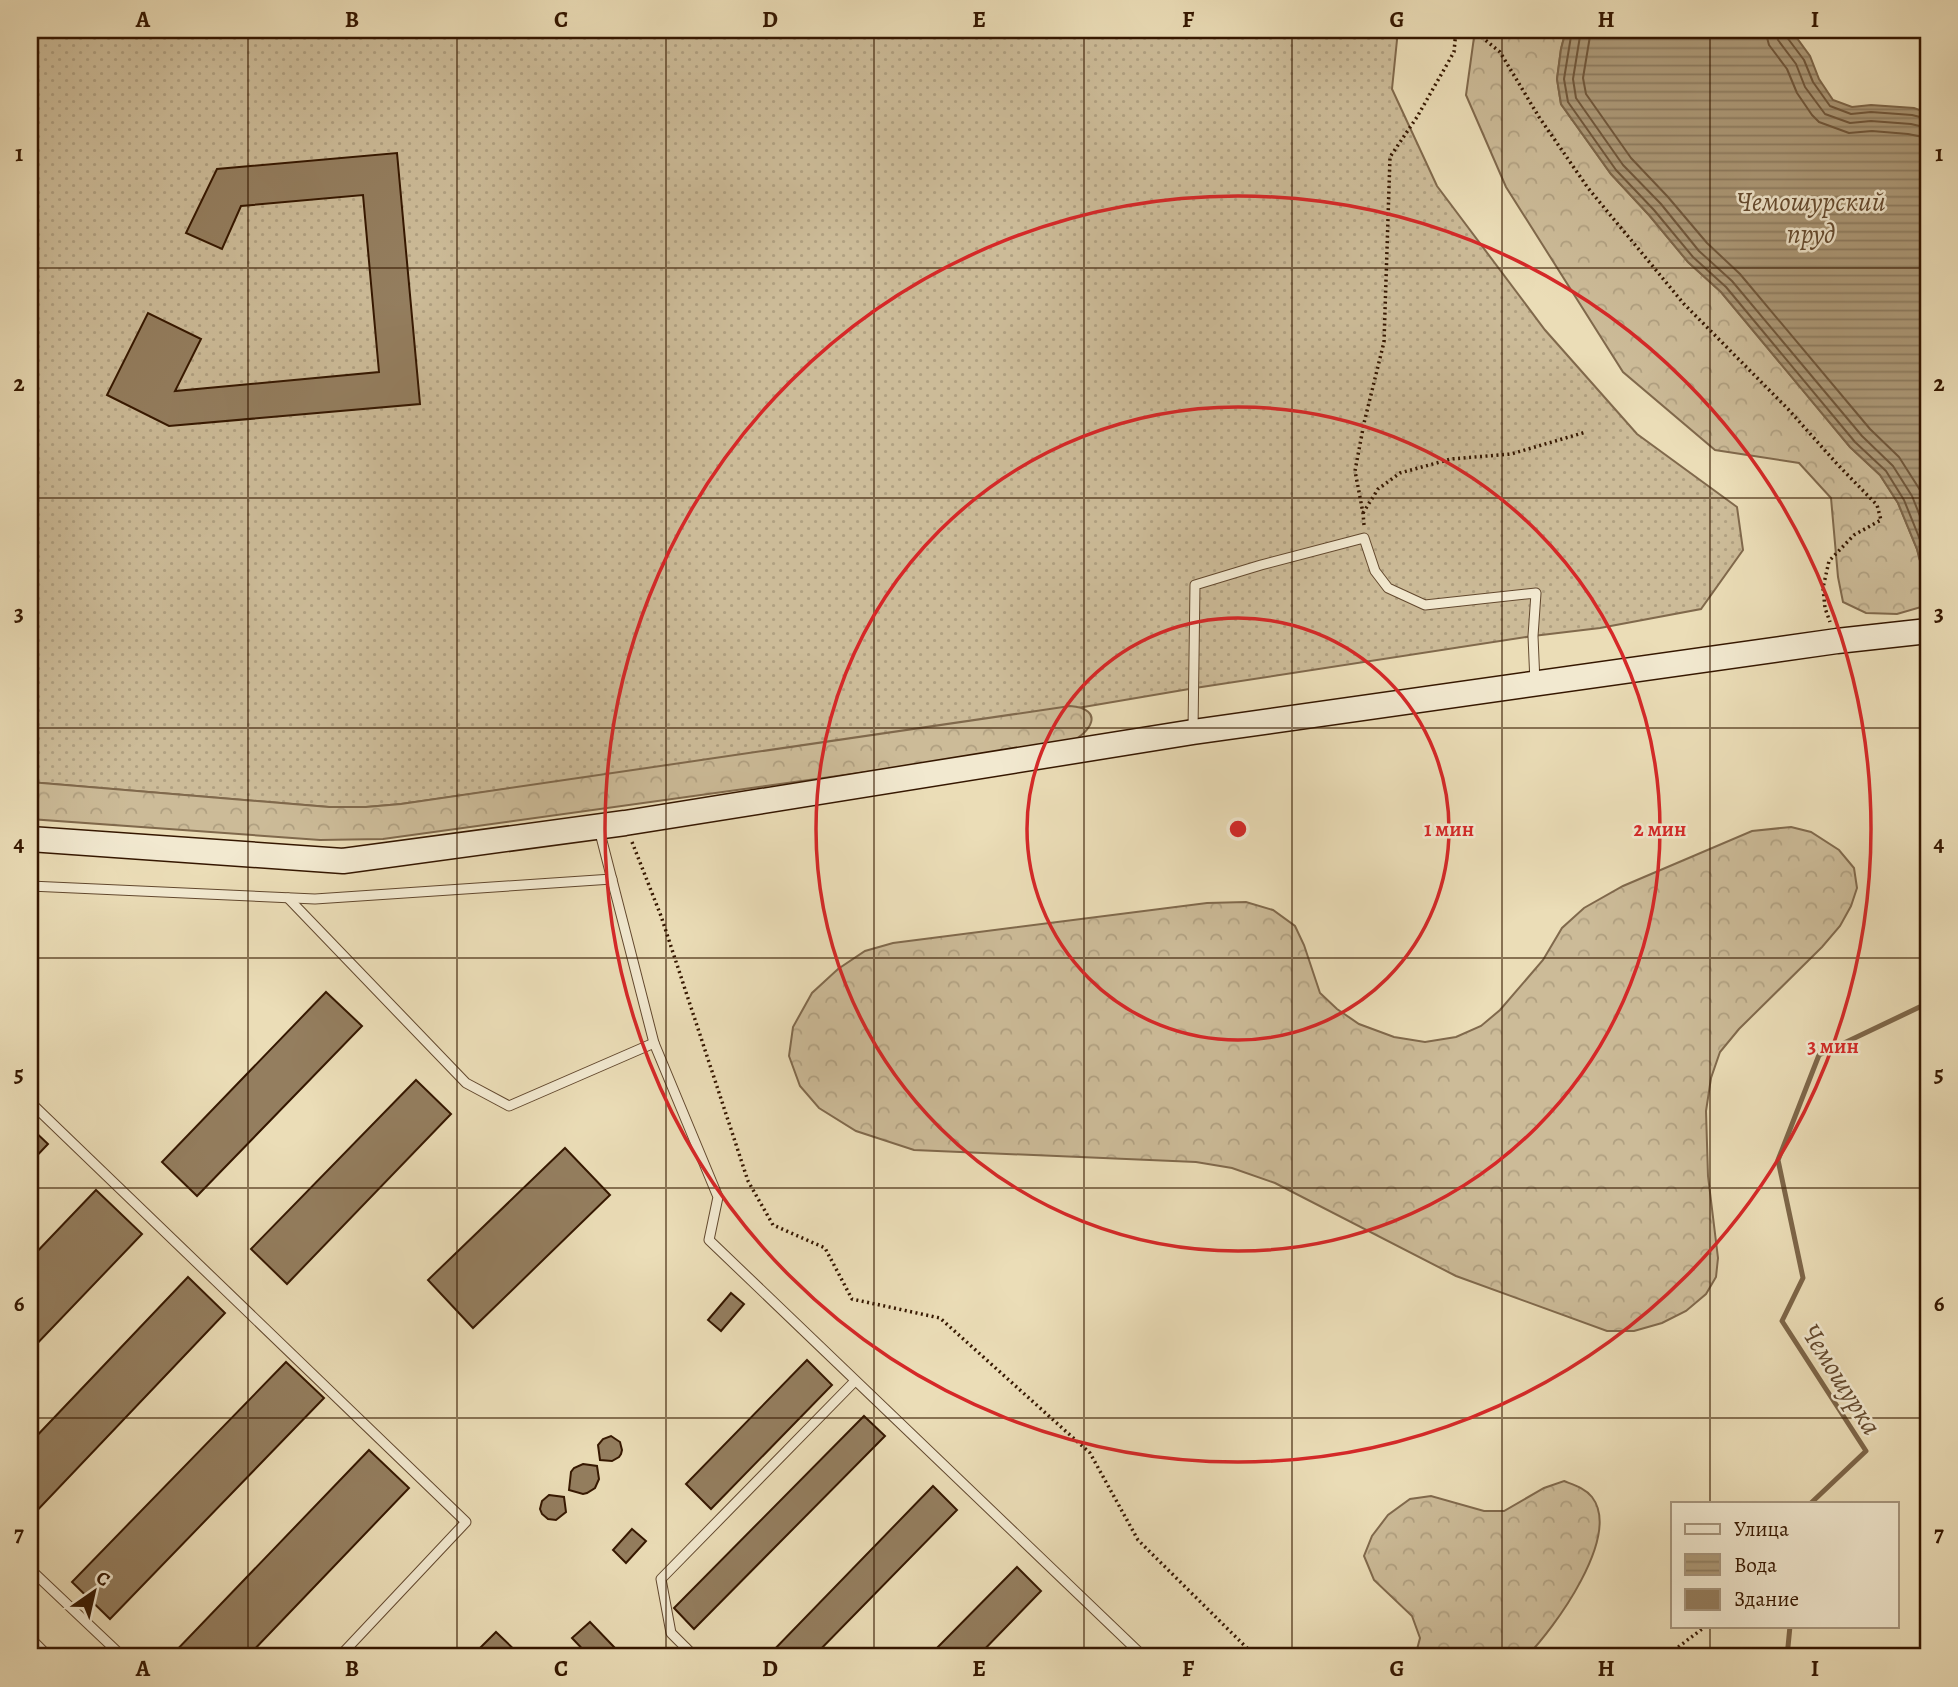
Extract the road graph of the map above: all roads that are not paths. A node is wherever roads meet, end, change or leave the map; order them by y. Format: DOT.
graph roads {
  1 [pos="1928,631"];
  2 [pos="1535,684"];
  3 [pos="1193,732"];
  4 [pos="599,827"];
  5 [pos="30,839"];
  6 [pos="612,878"];
  7 [pos="30,886"];
  8 [pos="288,898"];
  9 [pos="654,1043"];
  10 [pos="30,1102"];
  11 [pos="855,1381"];
  12 [pos="30,1569"];
  13 [pos="30,1638"];
  14 [pos="686,1648"];
  15 [pos="50,1657"];
  16 [pos="122,1657"];
  17 [pos="339,1657"];
  18 [pos="678,1657"];
  19 [pos="695,1657"];
  20 [pos="1144,1657"];
  1 -- 2 [label="street"];
  2 -- 3 [label="street"];
  2 -- 3 [label="lane"];
  3 -- 4 [label="street"];
  4 -- 5 [label="street"];
  4 -- 6 [label="lane"];
  6 -- 8 [label="lane"];
  6 -- 9 [label="lane"];
  7 -- 8 [label="lane"];
  8 -- 9 [label="lane"];
  9 -- 11 [label="lane"];
  10 -- 17 [label="lane"];
  11 -- 14 [label="lane"];
  11 -- 20 [label="lane"];
  12 -- 16 [label="lane"];
  13 -- 15 [label="lane"];
  14 -- 18 [label="lane"];
  14 -- 19 [label="lane"];
}
